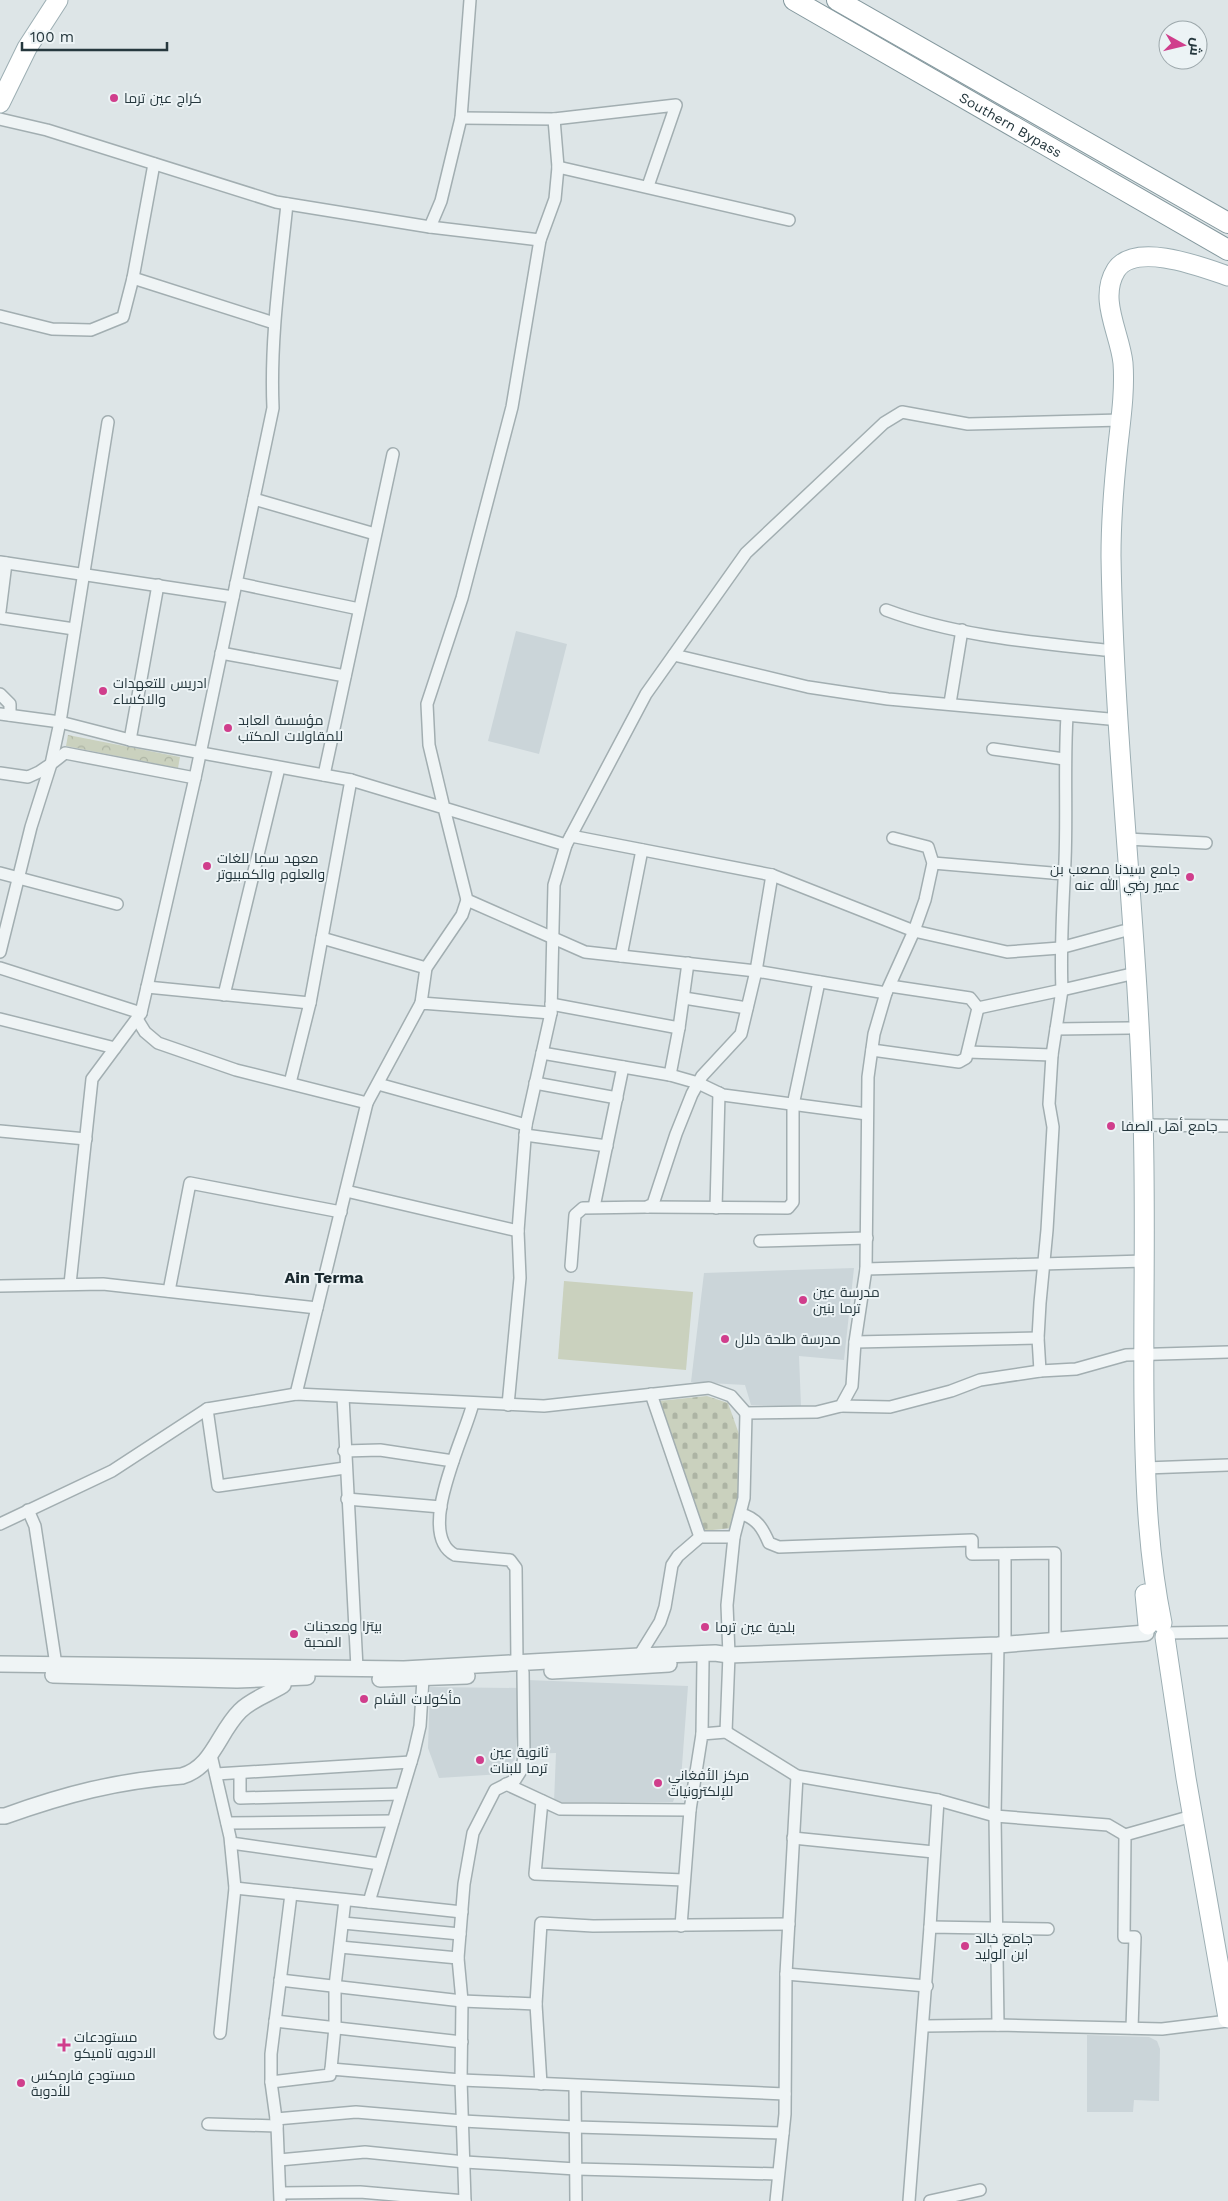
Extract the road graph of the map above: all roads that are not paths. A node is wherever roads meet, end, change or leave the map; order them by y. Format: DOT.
graph roads {
  1 [pos="44,0"];
  2 [pos="58,0"];
  3 [pos="470,0"];
  4 [pos="794,0"];
  5 [pos="837,0"];
  6 [pos="0,80"];
  7 [pos="0,103"];
  8 [pos="461,118"];
  9 [pos="0,119"];
  10 [pos="554,119"];
  11 [pos="154,164"];
  12 [pos="558,166"];
  13 [pos="648,186"];
  14 [pos="287,204"];
  15 [pos="789,220"];
  16 [pos="1228,223"];
  17 [pos="430,227"];
  18 [pos="540,240"];
  19 [pos="1228,250"];
  20 [pos="1228,276"];
  21 [pos="133,278"];
  22 [pos="0,316"];
  23 [pos="274,323"];
  24 [pos="1116,420"];
  25 [pos="108,422"];
  26 [pos="393,454"];
  27 [pos="254,499"];
  28 [pos="375,534"];
  29 [pos="3,563"];
  30 [pos="83,574"];
  31 [pos="236,583"];
  32 [pos="158,585"];
  33 [pos="233,597"];
  34 [pos="359,609"];
  35 [pos="886,610"];
  36 [pos="0,611"];
  37 [pos="0,618"];
  38 [pos="74,628"];
  39 [pos="962,630"];
  40 [pos="1104,650"];
  41 [pos="221,653"];
  42 [pos="674,655"];
  43 [pos="345,676"];
  44 [pos="0,694"];
  45 [pos="950,704"];
  46 [pos="5,715"];
  47 [pos="1067,716"];
  48 [pos="1109,719"];
  49 [pos="60,722"];
  50 [pos="130,740"];
  51 [pos="993,750"];
  52 [pos="200,754"];
  53 [pos="1064,759"];
  54 [pos="51,764"];
  55 [pos="279,768"];
  56 [pos="0,773"];
  57 [pos="324,775"];
  58 [pos="195,778"];
  59 [pos="351,780"];
  60 [pos="444,808"];
  61 [pos="893,838"];
  62 [pos="1127,839"];
  63 [pos="568,841"];
  64 [pos="1206,843"];
  65 [pos="642,850"];
  66 [pos="933,863"];
  67 [pos="0,873"];
  68 [pos="1064,874"];
  69 [pos="772,875"];
  70 [pos="18,878"];
  71 [pos="467,900"];
  72 [pos="117,904"];
  73 [pos="1123,930"];
  74 [pos="914,931"];
  75 [pos="322,938"];
  76 [pos="554,939"];
  77 [pos="1060,948"];
  78 [pos="0,952"];
  79 [pos="621,956"];
  80 [pos="688,963"];
  81 [pos="0,968"];
  82 [pos="426,968"];
  83 [pos="756,971"];
  84 [pos="1126,975"];
  85 [pos="819,982"];
  86 [pos="147,987"];
  87 [pos="888,989"];
  88 [pos="1062,990"];
  89 [pos="224,995"];
  90 [pos="684,998"];
  91 [pos="310,1003"];
  92 [pos="421,1003"];
  93 [pos="747,1008"];
  94 [pos="978,1008"];
  95 [pos="551,1009"];
  96 [pos="139,1016"];
  97 [pos="0,1019"];
  98 [pos="679,1028"];
  99 [pos="1129,1028"];
  100 [pos="1056,1029"];
  101 [pos="115,1048"];
  102 [pos="872,1050"];
  103 [pos="968,1052"];
  104 [pos="542,1053"];
  105 [pos="1052,1055"];
  106 [pos="623,1067"];
  107 [pos="670,1075"];
  108 [pos="290,1083"];
  109 [pos="535,1083"];
  110 [pos="698,1083"];
  111 [pos="378,1084"];
  112 [pos="719,1093"];
  113 [pos="617,1098"];
  114 [pos="368,1103"];
  115 [pos="794,1105"];
  116 [pos="867,1114"];
  117 [pos="1144,1125"];
  118 [pos="1228,1126"];
  119 [pos="525,1130"];
  120 [pos="0,1131"];
  121 [pos="86,1138"];
  122 [pos="607,1146"];
  123 [pos="346,1190"];
  124 [pos="594,1207"];
  125 [pos="647,1207"];
  126 [pos="716,1208"];
  127 [pos="341,1212"];
  128 [pos="518,1232"];
  129 [pos="867,1238"];
  130 [pos="760,1241"];
  131 [pos="1139,1261"];
  132 [pos="1044,1264"];
  133 [pos="571,1266"];
  134 [pos="866,1269"];
  135 [pos="70,1284"];
  136 [pos="0,1286"];
  137 [pos="169,1291"];
  138 [pos="317,1308"];
  139 [pos="1038,1338"];
  140 [pos="856,1342"];
  141 [pos="1228,1352"];
  142 [pos="1139,1354"];
  143 [pos="1040,1371"];
  144 [pos="296,1394"];
  145 [pos="651,1394"];
  146 [pos="343,1397"];
  147 [pos="472,1403"];
  148 [pos="508,1405"];
  149 [pos="841,1406"];
  150 [pos="208,1409"];
  151 [pos="746,1412"];
  152 [pos="344,1451"];
  153 [pos="453,1461"];
  154 [pos="1228,1465"];
  155 [pos="345,1468"];
  156 [pos="1145,1468"];
  157 [pos="347,1499"];
  158 [pos="441,1507"];
  159 [pos="28,1510"];
  160 [pos="741,1514"];
  161 [pos="0,1524"];
  162 [pos="734,1536"];
  163 [pos="700,1537"];
  164 [pos="1005,1554"];
  165 [pos="1147,1568"];
  166 [pos="1156,1632"];
  167 [pos="1228,1632"];
  168 [pos="1055,1639"];
  169 [pos="1002,1644"];
  170 [pos="729,1655"];
  171 [pos="638,1656"];
  172 [pos="703,1662"];
  173 [pos="0,1664"];
  174 [pos="56,1665"];
  175 [pos="357,1668"];
  176 [pos="520,1668"];
  177 [pos="286,1672"];
  178 [pos="250,1673"];
  179 [pos="0,1674"];
  180 [pos="423,1679"];
  181 [pos="726,1732"];
  182 [pos="702,1734"];
  183 [pos="211,1755"];
  184 [pos="410,1762"];
  185 [pos="240,1773"];
  186 [pos="216,1774"];
  187 [pos="797,1776"];
  188 [pos="506,1784"];
  189 [pos="401,1794"];
  190 [pos="938,1800"];
  191 [pos="542,1801"];
  192 [pos="690,1810"];
  193 [pos="995,1816"];
  194 [pos="2,1818"];
  195 [pos="1185,1818"];
  196 [pos="393,1821"];
  197 [pos="227,1823"];
  198 [pos="1125,1835"];
  199 [pos="793,1838"];
  200 [pos="231,1843"];
  201 [pos="934,1852"];
  202 [pos="380,1864"];
  203 [pos="684,1880"];
  204 [pos="236,1888"];
  205 [pos="291,1894"];
  206 [pos="345,1900"];
  207 [pos="369,1902"];
  208 [pos="462,1912"];
  209 [pos="343,1923"];
  210 [pos="789,1924"];
  211 [pos="681,1926"];
  212 [pos="930,1927"];
  213 [pos="996,1928"];
  214 [pos="1048,1929"];
  215 [pos="460,1934"];
  216 [pos="340,1947"];
  217 [pos="458,1958"];
  218 [pos="786,1974"];
  219 [pos="280,1980"];
  220 [pos="334,1986"];
  221 [pos="927,1986"];
  222 [pos="462,2001"];
  223 [pos="536,2004"];
  224 [pos="1227,2013"];
  225 [pos="275,2021"];
  226 [pos="998,2025"];
  227 [pos="924,2026"];
  228 [pos="335,2027"];
  229 [pos="1132,2028"];
  230 [pos="220,2033"];
  231 [pos="462,2042"];
  232 [pos="331,2069"];
  233 [pos="461,2080"];
  234 [pos="271,2082"];
  235 [pos="541,2084"];
  236 [pos="575,2086"];
  237 [pos="785,2094"];
  238 [pos="463,2121"];
  239 [pos="277,2123"];
  240 [pos="208,2124"];
  241 [pos="576,2128"];
  242 [pos="783,2133"];
  243 [pos="279,2160"];
  244 [pos="465,2162"];
  245 [pos="576,2169"];
  246 [pos="778,2174"];
  247 [pos="980,2190"];
  248 [pos="281,2197"];
  249 [pos="465,2201"];
  250 [pos="576,2201"];
  251 [pos="776,2201"];
  252 [pos="910,2201"];
  253 [pos="930,2201"];
  1 -- 6 [label="main road"];
  2 -- 7 [label="main road"];
  3 -- 8 [label="street"];
  4 -- 19 [label="highway, Southern Bypass"];
  5 -- 16 [label="highway, Southern Bypass"];
  8 -- 10 [label="street"];
  8 -- 17 [label="street"];
  9 -- 11 [label="street"];
  10 -- 12 [label="street"];
  10 -- 13 [label="street"];
  11 -- 14 [label="street"];
  11 -- 21 [label="street"];
  12 -- 13 [label="street"];
  12 -- 18 [label="street"];
  13 -- 15 [label="street"];
  14 -- 17 [label="street"];
  14 -- 23 [label="street"];
  17 -- 18 [label="street"];
  18 -- 60 [label="street"];
  20 -- 24 [label="main road"];
  21 -- 22 [label="street"];
  21 -- 23 [label="street"];
  23 -- 27 [label="street"];
  24 -- 40 [label="main road"];
  24 -- 42 [label="street"];
  24 -- 62 [label="main road"];
  25 -- 30 [label="street"];
  26 -- 28 [label="street"];
  27 -- 28 [label="street"];
  27 -- 31 [label="street"];
  28 -- 34 [label="street"];
  29 -- 30 [label="street"];
  29 -- 36 [label="street"];
  30 -- 32 [label="street"];
  30 -- 38 [label="street"];
  31 -- 33 [label="street"];
  31 -- 34 [label="street"];
  32 -- 33 [label="street"];
  32 -- 50 [label="street"];
  33 -- 41 [label="street"];
  34 -- 43 [label="street"];
  35 -- 39 [label="street"];
  37 -- 38 [label="street"];
  38 -- 49 [label="street"];
  39 -- 40 [label="street"];
  39 -- 45 [label="street"];
  40 -- 48 [label="main road"];
  41 -- 43 [label="street"];
  41 -- 52 [label="street"];
  42 -- 45 [label="street"];
  42 -- 63 [label="street"];
  43 -- 57 [label="street"];
  44 -- 46 [label="street"];
  45 -- 47 [label="street"];
  46 -- 49 [label="street"];
  47 -- 48 [label="street"];
  47 -- 53 [label="street"];
  48 -- 73 [label="main road"];
  49 -- 50 [label="street"];
  49 -- 54 [label="street"];
  50 -- 52 [label="street"];
  51 -- 53 [label="street"];
  52 -- 55 [label="street"];
  52 -- 58 [label="street"];
  53 -- 68 [label="street"];
  54 -- 56 [label="street"];
  54 -- 58 [label="street"];
  54 -- 70 [label="street"];
  55 -- 57 [label="street"];
  55 -- 89 [label="street"];
  57 -- 59 [label="street"];
  58 -- 86 [label="street"];
  59 -- 60 [label="street"];
  59 -- 75 [label="street"];
  60 -- 63 [label="street"];
  60 -- 71 [label="street"];
  61 -- 66 [label="street"];
  62 -- 64 [label="street"];
  62 -- 117 [label="main road"];
  63 -- 65 [label="street"];
  63 -- 76 [label="street"];
  65 -- 69 [label="street"];
  65 -- 79 [label="street"];
  66 -- 68 [label="street"];
  66 -- 74 [label="street"];
  67 -- 70 [label="street"];
  68 -- 77 [label="street"];
  69 -- 74 [label="street"];
  69 -- 83 [label="street"];
  70 -- 72 [label="street"];
  70 -- 78 [label="street"];
  71 -- 76 [label="street"];
  71 -- 82 [label="street"];
  73 -- 77 [label="street"];
  73 -- 84 [label="main road"];
  74 -- 77 [label="street"];
  74 -- 87 [label="street"];
  75 -- 82 [label="street"];
  75 -- 91 [label="street"];
  76 -- 79 [label="street"];
  76 -- 95 [label="street"];
  77 -- 88 [label="street"];
  79 -- 80 [label="street"];
  80 -- 83 [label="street"];
  80 -- 90 [label="street"];
  81 -- 96 [label="street"];
  82 -- 92 [label="street"];
  83 -- 85 [label="street"];
  83 -- 93 [label="street"];
  84 -- 88 [label="street"];
  84 -- 99 [label="main road"];
  85 -- 87 [label="street"];
  85 -- 115 [label="street"];
  86 -- 89 [label="street"];
  86 -- 96 [label="street"];
  87 -- 94 [label="street"];
  87 -- 102 [label="street"];
  88 -- 94 [label="street"];
  88 -- 100 [label="street"];
  89 -- 91 [label="street"];
  90 -- 93 [label="street"];
  90 -- 98 [label="street"];
  91 -- 108 [label="street"];
  92 -- 95 [label="street"];
  92 -- 111 [label="street"];
  93 -- 110 [label="street"];
  94 -- 103 [label="street"];
  95 -- 98 [label="street"];
  95 -- 104 [label="street"];
  96 -- 101 [label="street"];
  96 -- 108 [label="street"];
  97 -- 101 [label="street"];
  98 -- 107 [label="street"];
  99 -- 100 [label="street"];
  99 -- 131 [label="main road"];
  100 -- 105 [label="street"];
  101 -- 121 [label="street"];
  102 -- 103 [label="street"];
  102 -- 116 [label="street"];
  103 -- 105 [label="street"];
  104 -- 106 [label="street"];
  104 -- 109 [label="street"];
  105 -- 132 [label="street"];
  106 -- 107 [label="street"];
  106 -- 113 [label="street"];
  107 -- 110 [label="street"];
  108 -- 114 [label="street"];
  109 -- 113 [label="street"];
  109 -- 119 [label="street"];
  110 -- 112 [label="street"];
  110 -- 125 [label="street"];
  111 -- 114 [label="street"];
  111 -- 119 [label="street"];
  112 -- 115 [label="street"];
  112 -- 126 [label="street"];
  113 -- 122 [label="street"];
  114 -- 123 [label="street"];
  115 -- 116 [label="street"];
  115 -- 126 [label="street"];
  116 -- 129 [label="street"];
  117 -- 118 [label="street"];
  117 -- 131 [label="main road"];
  119 -- 122 [label="street"];
  119 -- 128 [label="street"];
  120 -- 121 [label="street"];
  121 -- 135 [label="street"];
  122 -- 124 [label="street"];
  123 -- 127 [label="street"];
  123 -- 128 [label="street"];
  124 -- 125 [label="street"];
  124 -- 133 [label="street"];
  125 -- 126 [label="street"];
  127 -- 137 [label="street"];
  127 -- 138 [label="street"];
  128 -- 148 [label="street"];
  129 -- 130 [label="street"];
  129 -- 134 [label="street"];
  131 -- 132 [label="street"];
  131 -- 142 [label="main road"];
  132 -- 134 [label="street"];
  132 -- 139 [label="street"];
  134 -- 140 [label="street"];
  135 -- 136 [label="street"];
  135 -- 137 [label="street"];
  137 -- 138 [label="street"];
  138 -- 144 [label="street"];
  139 -- 140 [label="street"];
  139 -- 143 [label="street"];
  140 -- 149 [label="street"];
  141 -- 142 [label="street"];
  142 -- 143 [label="street"];
  142 -- 156 [label="main road"];
  142 -- 165 [label="main road"];
  143 -- 149 [label="street"];
  144 -- 146 [label="street"];
  144 -- 150 [label="street"];
  145 -- 148 [label="street"];
  145 -- 151 [label="street"];
  145 -- 163 [label="street"];
  146 -- 147 [label="street"];
  146 -- 152 [label="street"];
  147 -- 148 [label="street"];
  147 -- 153 [label="street"];
  149 -- 151 [label="street"];
  150 -- 155 [label="street"];
  150 -- 159 [label="street"];
  151 -- 160 [label="street"];
  152 -- 153 [label="street"];
  152 -- 155 [label="street"];
  153 -- 158 [label="street"];
  154 -- 156 [label="street"];
  155 -- 157 [label="street"];
  156 -- 165 [label="main road"];
  157 -- 158 [label="street"];
  157 -- 175 [label="street"];
  158 -- 176 [label="street"];
  159 -- 161 [label="street"];
  159 -- 174 [label="street"];
  160 -- 162 [label="street"];
  160 -- 164 [label="street"];
  162 -- 163 [label="street"];
  162 -- 170 [label="street"];
  163 -- 171 [label="street"];
  164 -- 168 [label="street"];
  164 -- 169 [label="street"];
  165 -- 166 [label="main road"];
  166 -- 167 [label="street"];
  166 -- 168 [label="street"];
  166 -- 195 [label="main road"];
  166 -- 224 [label="main road"];
  168 -- 169 [label="street"];
  169 -- 170 [label="street"];
  169 -- 193 [label="street"];
  170 -- 171 [label="street"];
  170 -- 172 [label="street"];
  170 -- 181 [label="street"];
  171 -- 176 [label="street"];
  172 -- 176 [label="street"];
  172 -- 182 [label="street"];
  173 -- 174 [label="street"];
  174 -- 178 [label="street"];
  175 -- 176 [label="street"];
  175 -- 177 [label="street"];
  176 -- 180 [label="street"];
  176 -- 188 [label="street"];
  177 -- 178 [label="street"];
  177 -- 180 [label="street"];
  177 -- 183 [label="street"];
  178 -- 179 [label="street"];
  180 -- 184 [label="street"];
  181 -- 182 [label="street"];
  181 -- 187 [label="street"];
  182 -- 192 [label="street"];
  183 -- 186 [label="street"];
  183 -- 194 [label="street"];
  184 -- 185 [label="street"];
  184 -- 189 [label="street"];
  185 -- 186 [label="street"];
  185 -- 189 [label="street"];
  186 -- 197 [label="street"];
  187 -- 190 [label="street"];
  187 -- 199 [label="street"];
  188 -- 191 [label="street"];
  188 -- 208 [label="street"];
  189 -- 196 [label="street"];
  190 -- 193 [label="street"];
  190 -- 201 [label="street"];
  191 -- 192 [label="street"];
  191 -- 203 [label="street"];
  192 -- 203 [label="street"];
  193 -- 198 [label="street"];
  193 -- 213 [label="street"];
  195 -- 198 [label="street"];
  195 -- 224 [label="main road"];
  196 -- 197 [label="street"];
  196 -- 202 [label="street"];
  197 -- 200 [label="street"];
  198 -- 229 [label="street"];
  199 -- 201 [label="street"];
  199 -- 210 [label="street"];
  200 -- 202 [label="street"];
  200 -- 204 [label="street"];
  201 -- 212 [label="street"];
  202 -- 207 [label="street"];
  203 -- 211 [label="street"];
  204 -- 205 [label="street"];
  204 -- 230 [label="street"];
  205 -- 206 [label="street"];
  205 -- 219 [label="street"];
  206 -- 207 [label="street"];
  206 -- 209 [label="street"];
  207 -- 208 [label="street"];
  208 -- 215 [label="street"];
  209 -- 215 [label="street"];
  209 -- 216 [label="street"];
  210 -- 211 [label="street"];
  210 -- 218 [label="street"];
  211 -- 223 [label="street"];
  212 -- 213 [label="street"];
  212 -- 221 [label="street"];
  213 -- 214 [label="street"];
  213 -- 226 [label="street"];
  215 -- 217 [label="street"];
  216 -- 217 [label="street"];
  216 -- 220 [label="street"];
  217 -- 222 [label="street"];
  218 -- 221 [label="street"];
  218 -- 237 [label="street"];
  219 -- 220 [label="street"];
  219 -- 225 [label="street"];
  220 -- 222 [label="street"];
  220 -- 228 [label="street"];
  221 -- 227 [label="street"];
  222 -- 223 [label="street"];
  222 -- 231 [label="street"];
  223 -- 235 [label="street"];
  224 -- 229 [label="street"];
  225 -- 228 [label="street"];
  225 -- 234 [label="street"];
  226 -- 227 [label="street"];
  226 -- 229 [label="street"];
  227 -- 252 [label="street"];
  228 -- 231 [label="street"];
  228 -- 232 [label="street"];
  231 -- 233 [label="street"];
  232 -- 233 [label="street"];
  232 -- 234 [label="street"];
  233 -- 235 [label="street"];
  233 -- 238 [label="street"];
  234 -- 239 [label="street"];
  235 -- 236 [label="street"];
  236 -- 237 [label="street"];
  236 -- 241 [label="street"];
  237 -- 242 [label="street"];
  238 -- 239 [label="street"];
  238 -- 241 [label="street"];
  238 -- 244 [label="street"];
  239 -- 240 [label="street"];
  239 -- 243 [label="street"];
  241 -- 242 [label="street"];
  241 -- 245 [label="street"];
  242 -- 246 [label="street"];
  243 -- 244 [label="street"];
  243 -- 248 [label="street"];
  244 -- 245 [label="street"];
  244 -- 249 [label="street"];
  245 -- 246 [label="street"];
  245 -- 250 [label="street"];
  246 -- 251 [label="street"];
  247 -- 253 [label="street"];
  248 -- 249 [label="street"];
}
